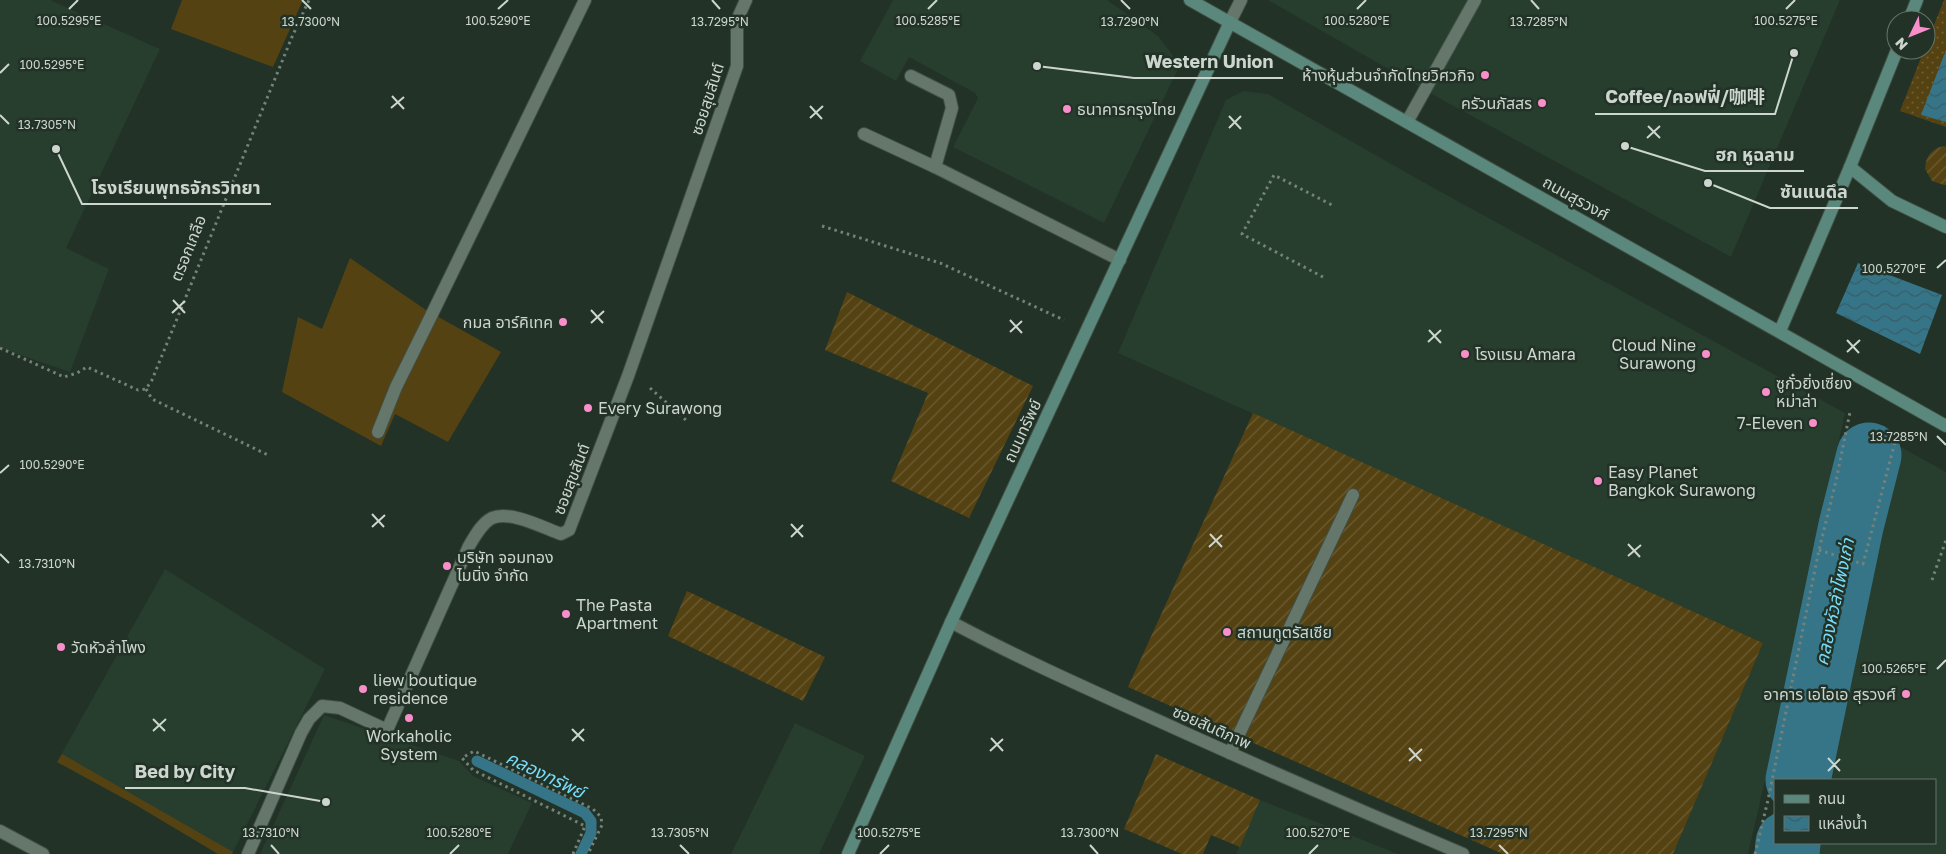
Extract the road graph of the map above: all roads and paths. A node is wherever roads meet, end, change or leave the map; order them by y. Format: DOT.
graph roads {
  1 [pos="309,0"];
  2 [pos="585,0"];
  3 [pos="746,0"];
  4 [pos="1190,0"];
  5 [pos="1240,0"];
  6 [pos="1475,0"];
  7 [pos="1230,22"];
  8 [pos="1893,60"];
  9 [pos="911,76"];
  10 [pos="1406,122"];
  11 [pos="864,134"];
  12 [pos="935,167"];
  13 [pos="1850,167"];
  14 [pos="1332,205"];
  15 [pos="822,226"];
  16 [pos="1946,227"];
  17 [pos="1120,260"];
  18 [pos="1324,277"];
  19 [pos="1069,322"];
  20 [pos="1780,331"];
  21 [pos="0,348"];
  22 [pos="628,376"];
  23 [pos="146,389"];
  24 [pos="1850,412"];
  25 [pos="687,421"];
  26 [pos="1946,426"];
  27 [pos="378,432"];
  28 [pos="1896,438"];
  29 [pos="268,455"];
  30 [pos="1353,495"];
  31 [pos="1946,540"];
  32 [pos="1819,550"];
  33 [pos="1932,580"];
  34 [pos="951,622"];
  35 [pos="1230,753"];
  36 [pos="0,832"];
  37 [pos="43,854"];
  38 [pos="248,854"];
  39 [pos="573,854"];
  40 [pos="588,854"];
  41 [pos="848,854"];
  42 [pos="1462,854"];
  43 [pos="1755,854"];
  1 -- 23 [label="path, ตรอกเกลือ"];
  2 -- 27 [label="street"];
  3 -- 22 [label="street, ซอยสุขสันต์"];
  4 -- 7 [label="main road, ถนนสุรวงศ์"];
  5 -- 7 [label="street"];
  6 -- 10 [label="street"];
  7 -- 10 [label="main road, ถนนสุรวงศ์"];
  7 -- 17 [label="main road, ถนนทรัพย์"];
  8 -- 13 [label="main road"];
  9 -- 12 [label="street"];
  10 -- 20 [label="main road, ถนนสุรวงศ์"];
  11 -- 12 [label="street"];
  12 -- 17 [label="street"];
  13 -- 16 [label="main road"];
  13 -- 20 [label="main road"];
  14 -- 18 [label="path"];
  15 -- 19 [label="path"];
  17 -- 34 [label="main road, ถนนทรัพย์"];
  20 -- 26 [label="main road, ถนนสุรวงศ์"];
  21 -- 23 [label="path"];
  22 -- 25 [label="path"];
  22 -- 38 [label="street, ซอยสุขสันต์"];
  23 -- 29 [label="path"];
  24 -- 32 [label="path"];
  28 -- 32 [label="path"];
  30 -- 35 [label="street"];
  31 -- 33 [label="path"];
  32 -- 43 [label="path"];
  34 -- 35 [label="street, ซอยสันติภาพ"];
  34 -- 41 [label="main road, ถนนทรัพย์"];
  35 -- 42 [label="street, ซอยสันติภาพ"];
  36 -- 37 [label="street"];
  39 -- 40 [label="path"];
}
